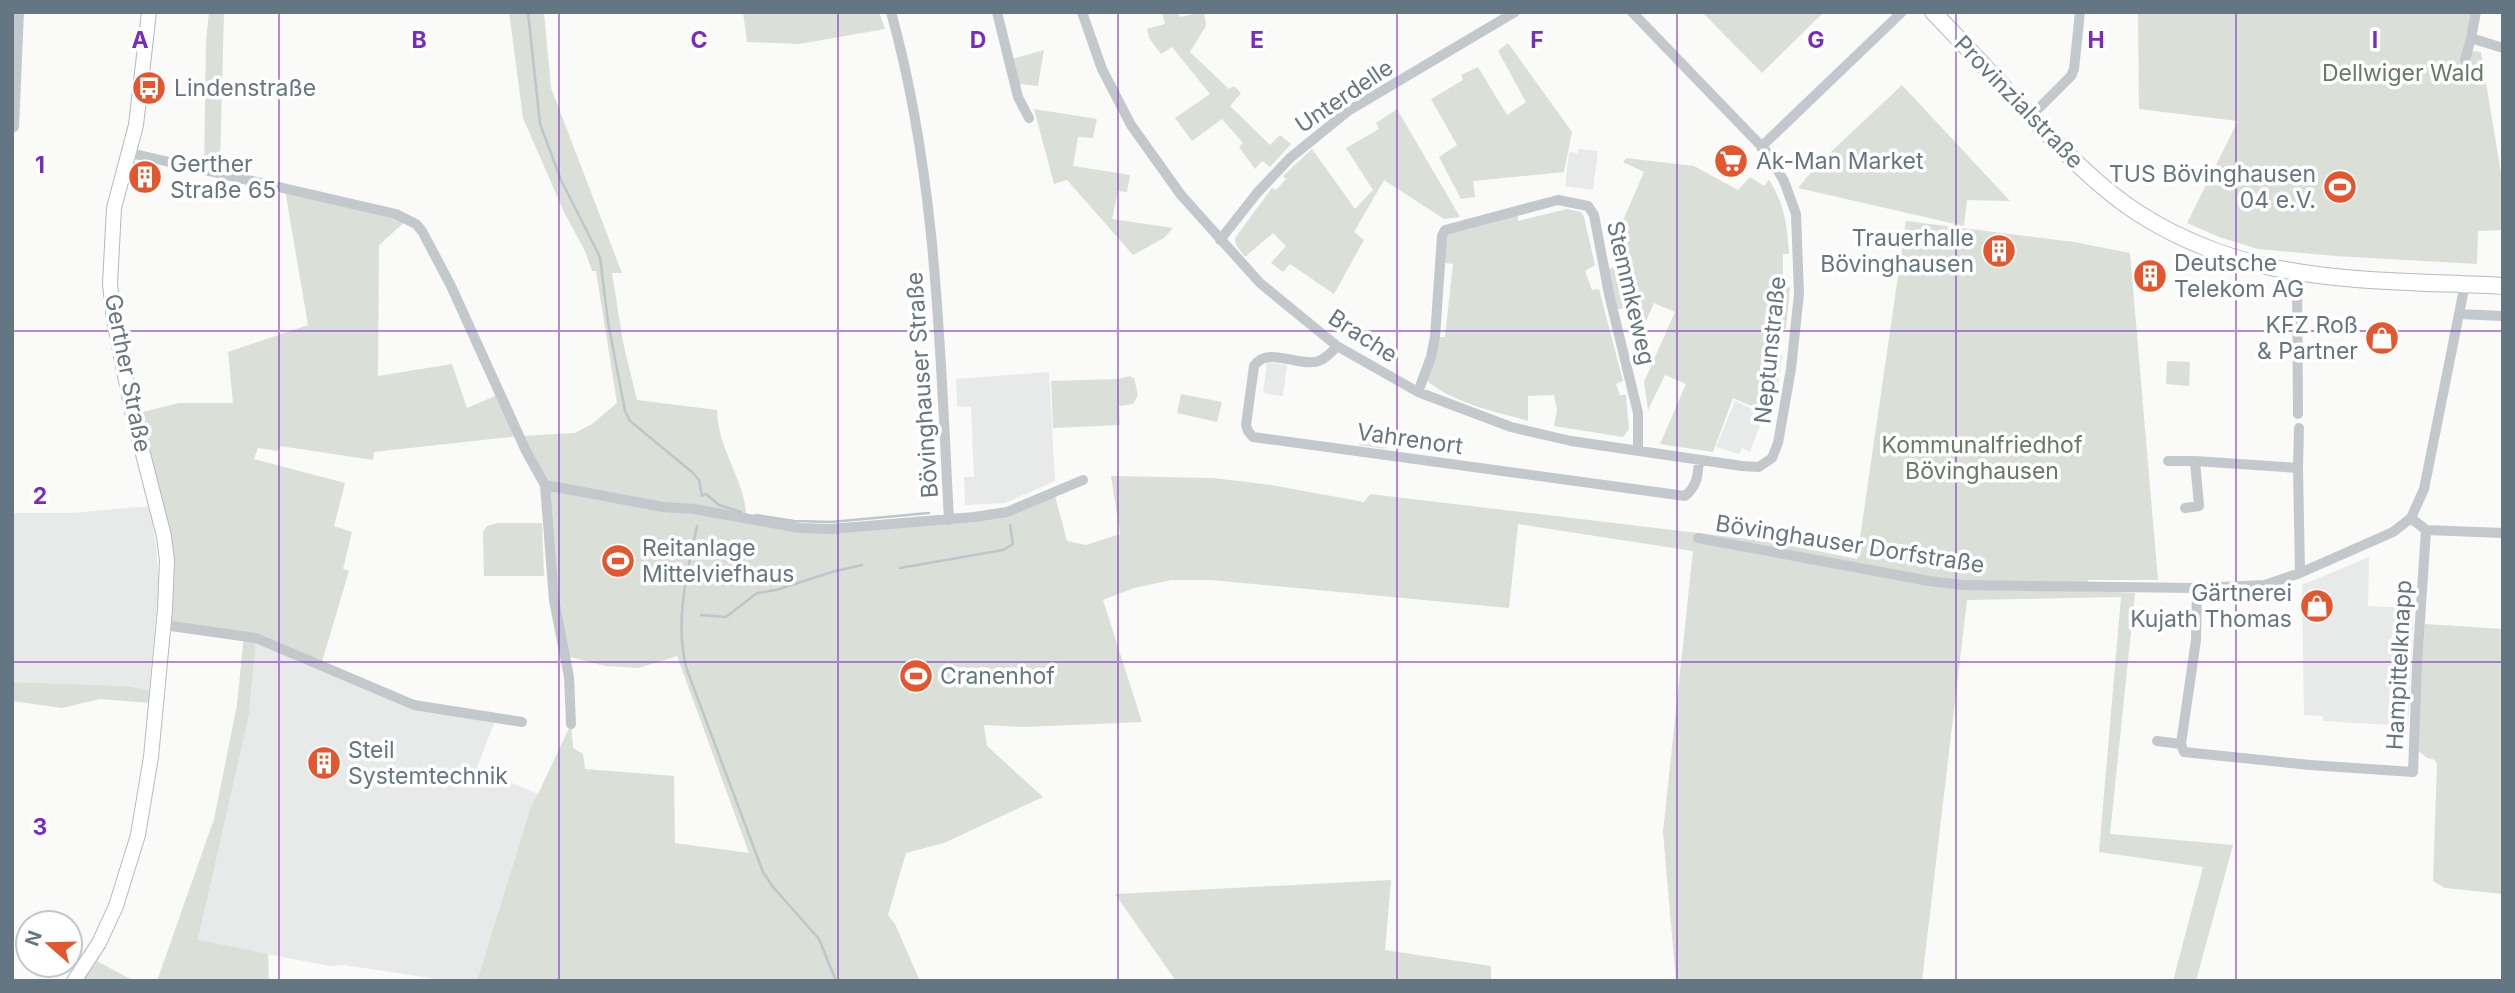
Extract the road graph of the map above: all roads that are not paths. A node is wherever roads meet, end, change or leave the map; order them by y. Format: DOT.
graph roads {
  1 [pos="19,12"];
  2 [pos="149,12"];
  3 [pos="891,12"];
  4 [pos="997,12"];
  5 [pos="1082,12"];
  6 [pos="1515,12"];
  7 [pos="1632,12"];
  8 [pos="1902,12"];
  9 [pos="1933,12"];
  10 [pos="2080,12"];
  11 [pos="2476,12"];
  12 [pos="2471,38"];
  13 [pos="2503,48"];
  14 [pos="2465,60"];
  15 [pos="2031,116"];
  16 [pos="1030,118"];
  17 [pos="14,127"];
  18 [pos="1761,147"];
  19 [pos="130,153"];
  20 [pos="1220,240"];
  21 [pos="2297,272"];
  22 [pos="2465,284"];
  23 [pos="2503,286"];
  24 [pos="2459,314"];
  25 [pos="2503,316"];
  26 [pos="1337,346"];
  27 [pos="1418,392"];
  28 [pos="2298,414"];
  29 [pos="2299,428"];
  30 [pos="1638,451"];
  31 [pos="1772,458"];
  32 [pos="1699,460"];
  33 [pos="2168,461"];
  34 [pos="2195,461"];
  35 [pos="2298,468"];
  36 [pos="1083,480"];
  37 [pos="545,485"];
  38 [pos="2185,508"];
  39 [pos="2411,518"];
  40 [pos="949,520"];
  41 [pos="2426,530"];
  42 [pos="2503,533"];
  43 [pos="1698,538"];
  44 [pos="2301,573"];
  45 [pos="2197,588"];
  46 [pos="164,625"];
  47 [pos="522,722"];
  48 [pos="570,724"];
  49 [pos="2157,741"];
  50 [pos="2181,744"];
  51 [pos="74,981"];
  1 -- 17 [label="street"];
  2 -- 19 [label="street, Gerther Straße"];
  3 -- 40 [label="street, Bövinghauser Straße"];
  4 -- 16 [label="street"];
  5 -- 20 [label="street, Brache"];
  6 -- 20 [label="street, Unterdelle"];
  7 -- 18 [label="street, Neptunstraße"];
  8 -- 18 [label="street"];
  9 -- 15 [label="main road, Provinzialstraße"];
  10 -- 15 [label="street"];
  11 -- 12 [label="street"];
  12 -- 13 [label="street"];
  12 -- 14 [label="street"];
  15 -- 21 [label="main road, Provinzialstraße"];
  18 -- 31 [label="street, Neptunstraße"];
  19 -- 37 [label="street"];
  19 -- 46 [label="street, Gerther Straße"];
  20 -- 26 [label="street, Brache"];
  21 -- 22 [label="main road, Provinzialstraße"];
  21 -- 28 [label="street"];
  22 -- 23 [label="main road, Provinzialstraße"];
  22 -- 24 [label="street"];
  24 -- 25 [label="street"];
  24 -- 39 [label="street"];
  26 -- 27 [label="street, Brache"];
  26 -- 32 [label="street, Vahrenort"];
  27 -- 30 [label="street, Brache"];
  27 -- 30 [label="street, Stemmkeweg"];
  29 -- 35 [label="street"];
  30 -- 32 [label="street, Brache"];
  31 -- 32 [label="street, Brache"];
  33 -- 34 [label="street"];
  34 -- 35 [label="street"];
  34 -- 38 [label="street"];
  35 -- 44 [label="street"];
  36 -- 40 [label="street"];
  37 -- 40 [label="street, Bövinghauser Straße"];
  37 -- 48 [label="street"];
  39 -- 41 [label="street"];
  39 -- 44 [label="street, Bövinghauser Dorfstraße"];
  41 -- 42 [label="street"];
  41 -- 50 [label="street, Hampittelknapp"];
  43 -- 45 [label="street, Bövinghauser Dorfstraße"];
  44 -- 45 [label="street, Bövinghauser Dorfstraße"];
  45 -- 50 [label="street"];
  46 -- 47 [label="street"];
  46 -- 51 [label="street, Gerther Straße"];
  49 -- 50 [label="street, Hampittelknapp"];
}
